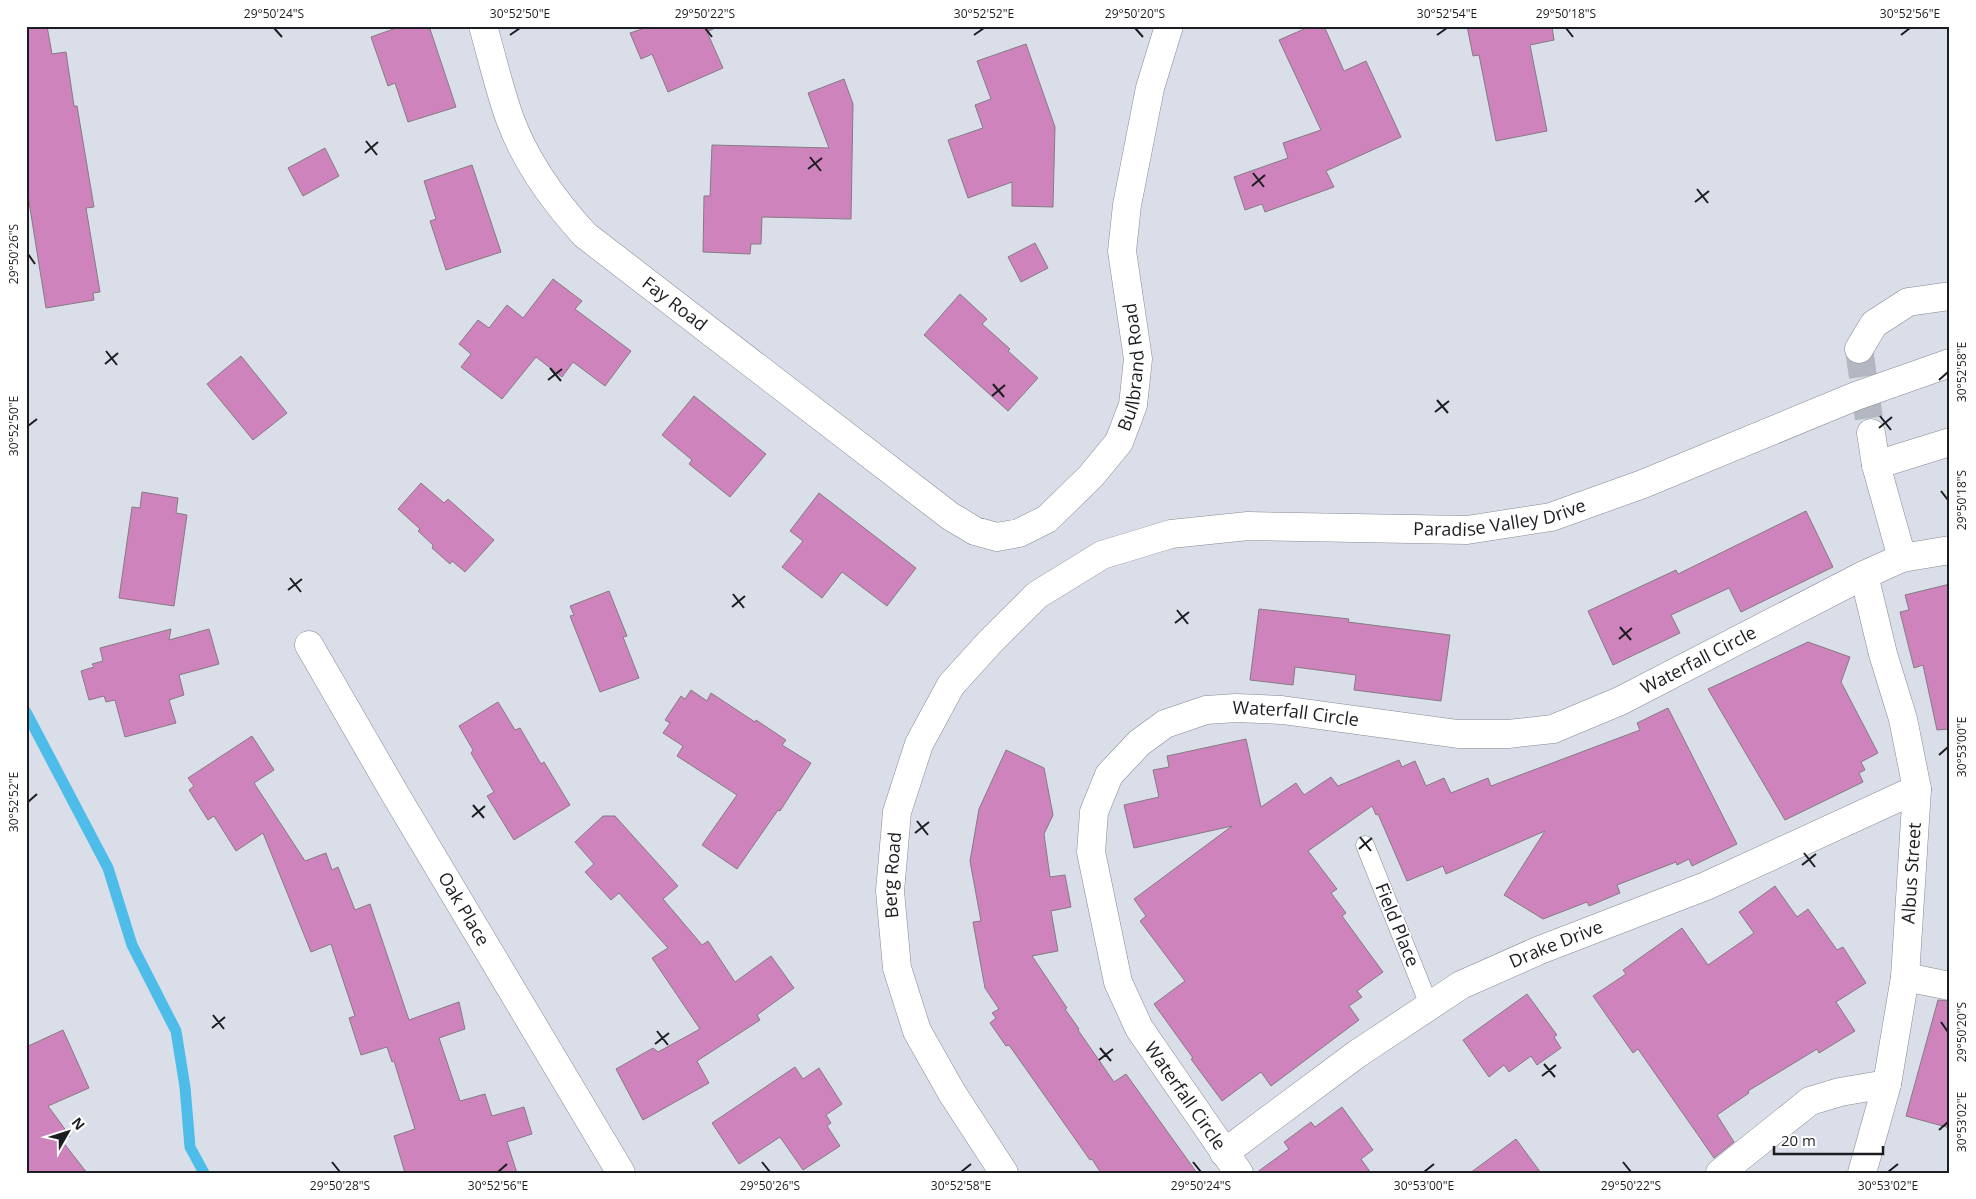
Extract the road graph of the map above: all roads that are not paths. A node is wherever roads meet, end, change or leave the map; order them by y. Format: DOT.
graph roads {
  1 [pos="483,26"];
  2 [pos="1169,26"];
  3 [pos="1950,296"];
  4 [pos="1859,349"];
  5 [pos="1950,364"];
  6 [pos="1871,433"];
  7 [pos="1950,442"];
  8 [pos="1876,465"];
  9 [pos="950,516"];
  10 [pos="1950,550"];
  11 [pos="1902,558"];
  12 [pos="1864,575"];
  13 [pos="1038,595"];
  14 [pos="309,645"];
  15 [pos="1917,789"];
  16 [pos="1365,844"];
  17 [pos="1905,977"];
  18 [pos="1950,986"];
  19 [pos="1429,1005"];
  20 [pos="1887,1084"];
  21 [pos="1231,1163"];
  22 [pos="621,1173"];
  23 [pos="1004,1173"];
  24 [pos="1720,1173"];
  25 [pos="1862,1173"];
  1 -- 9 [label="street, Fay Road"];
  2 -- 9 [label="street, Bullbrand Road"];
  3 -- 4 [label="street"];
  5 -- 13 [label="street, Paradise Valley Drive"];
  6 -- 8 [label="street"];
  7 -- 8 [label="street"];
  8 -- 11 [label="street"];
  10 -- 11 [label="street, Waterfall Circle"];
  11 -- 12 [label="street, Waterfall Circle"];
  12 -- 15 [label="street, Albus Street"];
  12 -- 21 [label="street, Waterfall Circle"];
  13 -- 23 [label="street, Berg Road"];
  14 -- 22 [label="street, Oak Place"];
  15 -- 17 [label="street, Albus Street"];
  15 -- 19 [label="street, Drake Drive"];
  16 -- 19 [label="lane, Field Place"];
  17 -- 18 [label="street"];
  17 -- 20 [label="street, Albus Street"];
  19 -- 21 [label="street, Drake Drive"];
  20 -- 24 [label="street"];
  20 -- 25 [label="street, Albus Street"];
}
